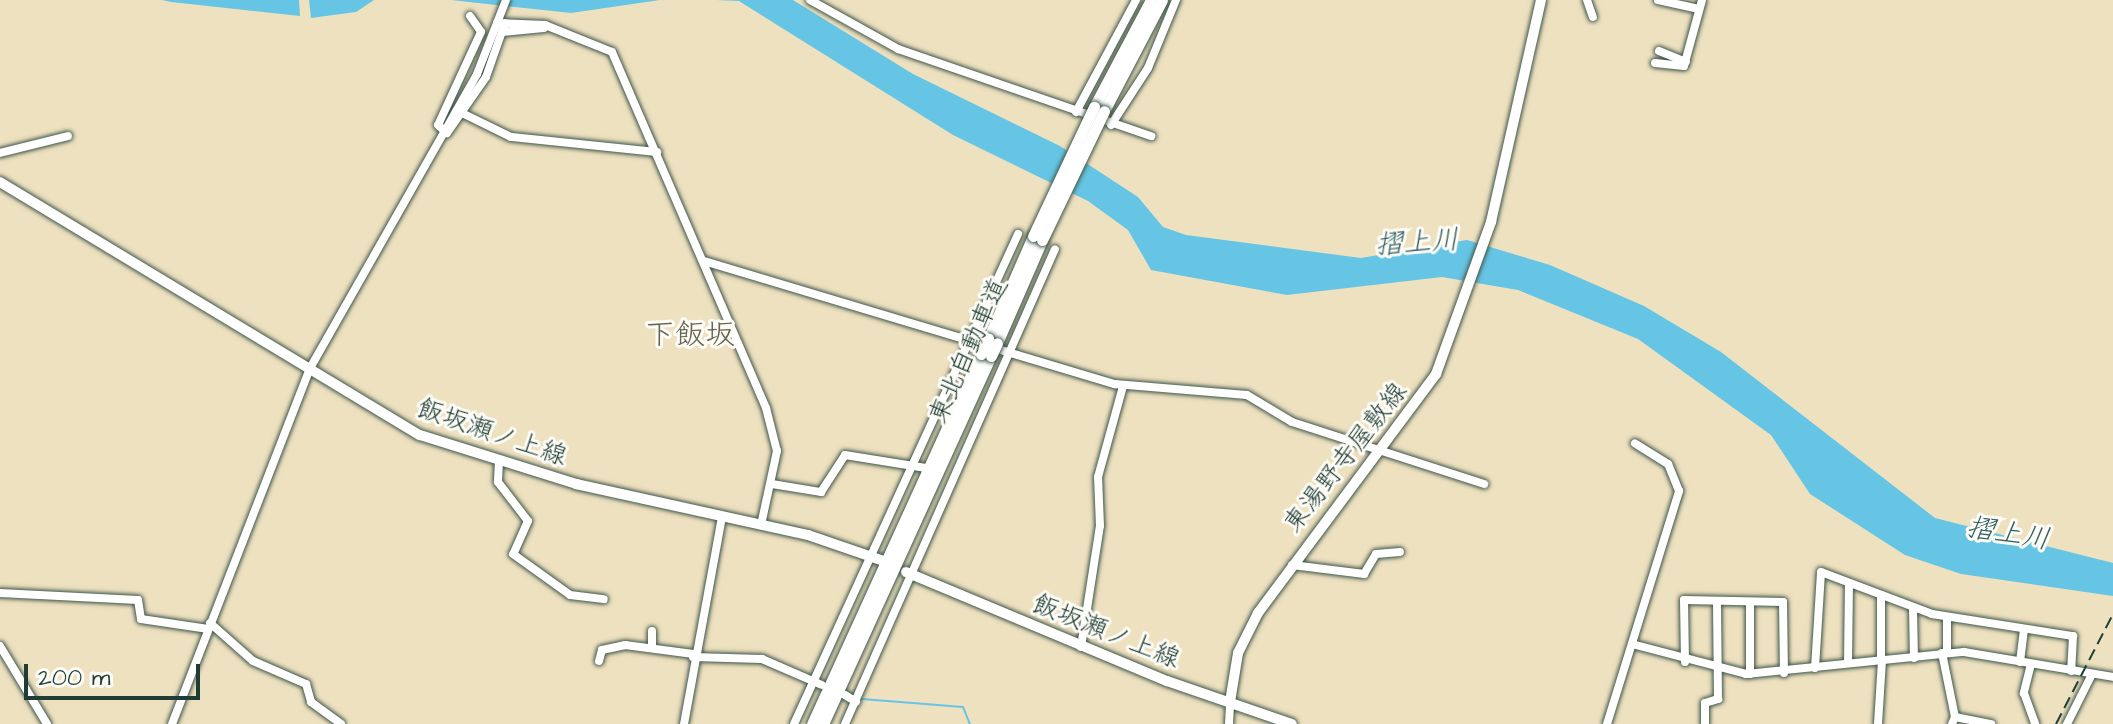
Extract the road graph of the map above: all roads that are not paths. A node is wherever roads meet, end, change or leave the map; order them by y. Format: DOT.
graph roads {
  1 [pos="506,0"];
  2 [pos="810,0"];
  3 [pos="1136,0"];
  4 [pos="1151,0"];
  5 [pos="1162,0"];
  6 [pos="1176,0"];
  7 [pos="1541,0"];
  8 [pos="1587,0"];
  9 [pos="1658,0"];
  10 [pos="1700,4"];
  11 [pos="470,16"];
  12 [pos="1593,17"];
  13 [pos="501,24"];
  14 [pos="1659,51"];
  15 [pos="1686,62"];
  16 [pos="1655,63"];
  17 [pos="1099,109"];
  18 [pos="1076,112"];
  19 [pos="464,114"];
  20 [pos="1111,125"];
  21 [pos="444,131"];
  22 [pos="68,136"];
  23 [pos="1151,136"];
  24 [pos="657,152"];
  25 [pos="0,153"];
  26 [pos="0,182"];
  27 [pos="1018,234"];
  28 [pos="1055,249"];
  29 [pos="704,261"];
  30 [pos="971,340"];
  31 [pos="1008,354"];
  32 [pos="986,355"];
  33 [pos="309,370"];
  34 [pos="1123,386"];
  35 [pos="1635,443"];
  36 [pos="1380,451"];
  37 [pos="499,461"];
  38 [pos="916,465"];
  39 [pos="926,468"];
  40 [pos="772,484"];
  41 [pos="1484,484"];
  42 [pos="722,517"];
  43 [pos="761,525"];
  44 [pos="1400,552"];
  45 [pos="879,560"];
  46 [pos="1292,565"];
  47 [pos="911,574"];
  48 [pos="1849,583"];
  49 [pos="0,593"];
  50 [pos="1881,595"];
  51 [pos="604,599"];
  52 [pos="1717,602"];
  53 [pos="1750,603"];
  54 [pos="1913,608"];
  55 [pos="1947,617"];
  56 [pos="209,626"];
  57 [pos="2024,629"];
  58 [pos="652,631"];
  59 [pos="652,644"];
  60 [pos="1632,644"];
  61 [pos="0,646"];
  62 [pos="1081,647"];
  63 [pos="1944,653"];
  64 [pos="693,656"];
  65 [pos="1914,658"];
  66 [pos="599,661"];
  67 [pos="1882,661"];
  68 [pos="1685,662"];
  69 [pos="2020,662"];
  70 [pos="1848,663"];
  71 [pos="2031,664"];
  72 [pos="1815,668"];
  73 [pos="1717,669"];
  74 [pos="2071,671"];
  75 [pos="1784,673"];
  76 [pos="1750,674"];
  77 [pos="2092,674"];
  78 [pos="2113,677"];
  79 [pos="819,683"];
  80 [pos="845,695"];
  81 [pos="856,702"];
  82 [pos="1230,702"];
  83 [pos="1954,721"];
  84 [pos="47,724"];
  85 [pos="172,724"];
  86 [pos="341,724"];
  87 [pos="684,724"];
  88 [pos="794,724"];
  89 [pos="812,724"];
  90 [pos="823,724"];
  91 [pos="846,724"];
  92 [pos="1229,724"];
  93 [pos="1292,724"];
  94 [pos="1607,724"];
  95 [pos="1705,724"];
  96 [pos="1878,724"];
  97 [pos="1991,724"];
  98 [pos="2035,724"];
  99 [pos="2067,724"];
  1 -- 13 [label="street"];
  2 -- 18 [label="street"];
  3 -- 18 [label="street"];
  4 -- 17 [label="highway, 東北自動車道"];
  5 -- 17 [label="highway, 東北自動車道"];
  6 -- 20 [label="street"];
  7 -- 36 [label="main road, 東湯野寺屋敷線"];
  8 -- 12 [label="street"];
  9 -- 10 [label="street"];
  10 -- 15 [label="street"];
  11 -- 21 [label="street"];
  13 -- 19 [label="street"];
  13 -- 21 [label="street"];
  13 -- 24 [label="street"];
  14 -- 15 [label="street"];
  15 -- 16 [label="street"];
  17 -- 32 [label="highway, 東北自動車道, bridge"];
  18 -- 20 [label="street"];
  19 -- 21 [label="street"];
  19 -- 24 [label="street"];
  20 -- 23 [label="street"];
  21 -- 33 [label="street"];
  22 -- 25 [label="street"];
  24 -- 29 [label="street"];
  26 -- 33 [label="main road, 飯坂瀬ノ上線"];
  27 -- 30 [label="street"];
  28 -- 31 [label="street"];
  29 -- 30 [label="street"];
  29 -- 40 [label="street"];
  30 -- 31 [label="street"];
  30 -- 38 [label="street"];
  31 -- 34 [label="street"];
  31 -- 47 [label="street"];
  32 -- 89 [label="highway, 東北自動車道"];
  32 -- 90 [label="highway, 東北自動車道"];
  33 -- 37 [label="main road, 飯坂瀬ノ上線"];
  33 -- 56 [label="street"];
  34 -- 36 [label="street"];
  34 -- 62 [label="street"];
  35 -- 60 [label="street"];
  36 -- 41 [label="street"];
  36 -- 46 [label="main road, 東湯野寺屋敷線"];
  37 -- 42 [label="main road, 飯坂瀬ノ上線"];
  37 -- 51 [label="street"];
  38 -- 39 [label="street"];
  38 -- 40 [label="street"];
  38 -- 45 [label="street"];
  40 -- 43 [label="street"];
  42 -- 43 [label="main road, 飯坂瀬ノ上線"];
  42 -- 64 [label="street"];
  43 -- 45 [label="main road, 飯坂瀬ノ上線"];
  44 -- 46 [label="street"];
  45 -- 79 [label="street"];
  46 -- 82 [label="main road, 東湯野寺屋敷線"];
  47 -- 62 [label="main road, 飯坂瀬ノ上線"];
  47 -- 81 [label="street"];
  48 -- 50 [label="street"];
  48 -- 70 [label="street"];
  48 -- 72 [label="street"];
  49 -- 56 [label="street"];
  50 -- 54 [label="street"];
  50 -- 67 [label="street"];
  52 -- 53 [label="street"];
  52 -- 68 [label="street"];
  52 -- 73 [label="street"];
  53 -- 75 [label="street"];
  53 -- 76 [label="street"];
  54 -- 55 [label="street"];
  54 -- 65 [label="street"];
  55 -- 57 [label="street"];
  55 -- 63 [label="street"];
  56 -- 85 [label="street"];
  56 -- 86 [label="street"];
  57 -- 69 [label="street"];
  57 -- 74 [label="street"];
  58 -- 59 [label="street"];
  59 -- 64 [label="street"];
  59 -- 66 [label="street"];
  60 -- 68 [label="street"];
  60 -- 94 [label="street"];
  61 -- 84 [label="street"];
  62 -- 82 [label="main road, 飯坂瀬ノ上線"];
  63 -- 65 [label="street"];
  63 -- 69 [label="street"];
  63 -- 83 [label="street"];
  64 -- 79 [label="street"];
  64 -- 87 [label="street"];
  65 -- 67 [label="street"];
  67 -- 70 [label="street"];
  67 -- 96 [label="street"];
  68 -- 73 [label="street"];
  69 -- 71 [label="street"];
  70 -- 72 [label="street"];
  71 -- 74 [label="street"];
  71 -- 98 [label="street"];
  72 -- 75 [label="street"];
  73 -- 76 [label="street"];
  73 -- 95 [label="street"];
  74 -- 77 [label="street"];
  75 -- 76 [label="street"];
  77 -- 78 [label="street"];
  77 -- 99 [label="street"];
  79 -- 88 [label="street"];
  80 -- 81 [label="street"];
  81 -- 91 [label="street"];
  82 -- 92 [label="street"];
  82 -- 93 [label="main road, 飯坂瀬ノ上線"];
  83 -- 97 [label="street"];
}
